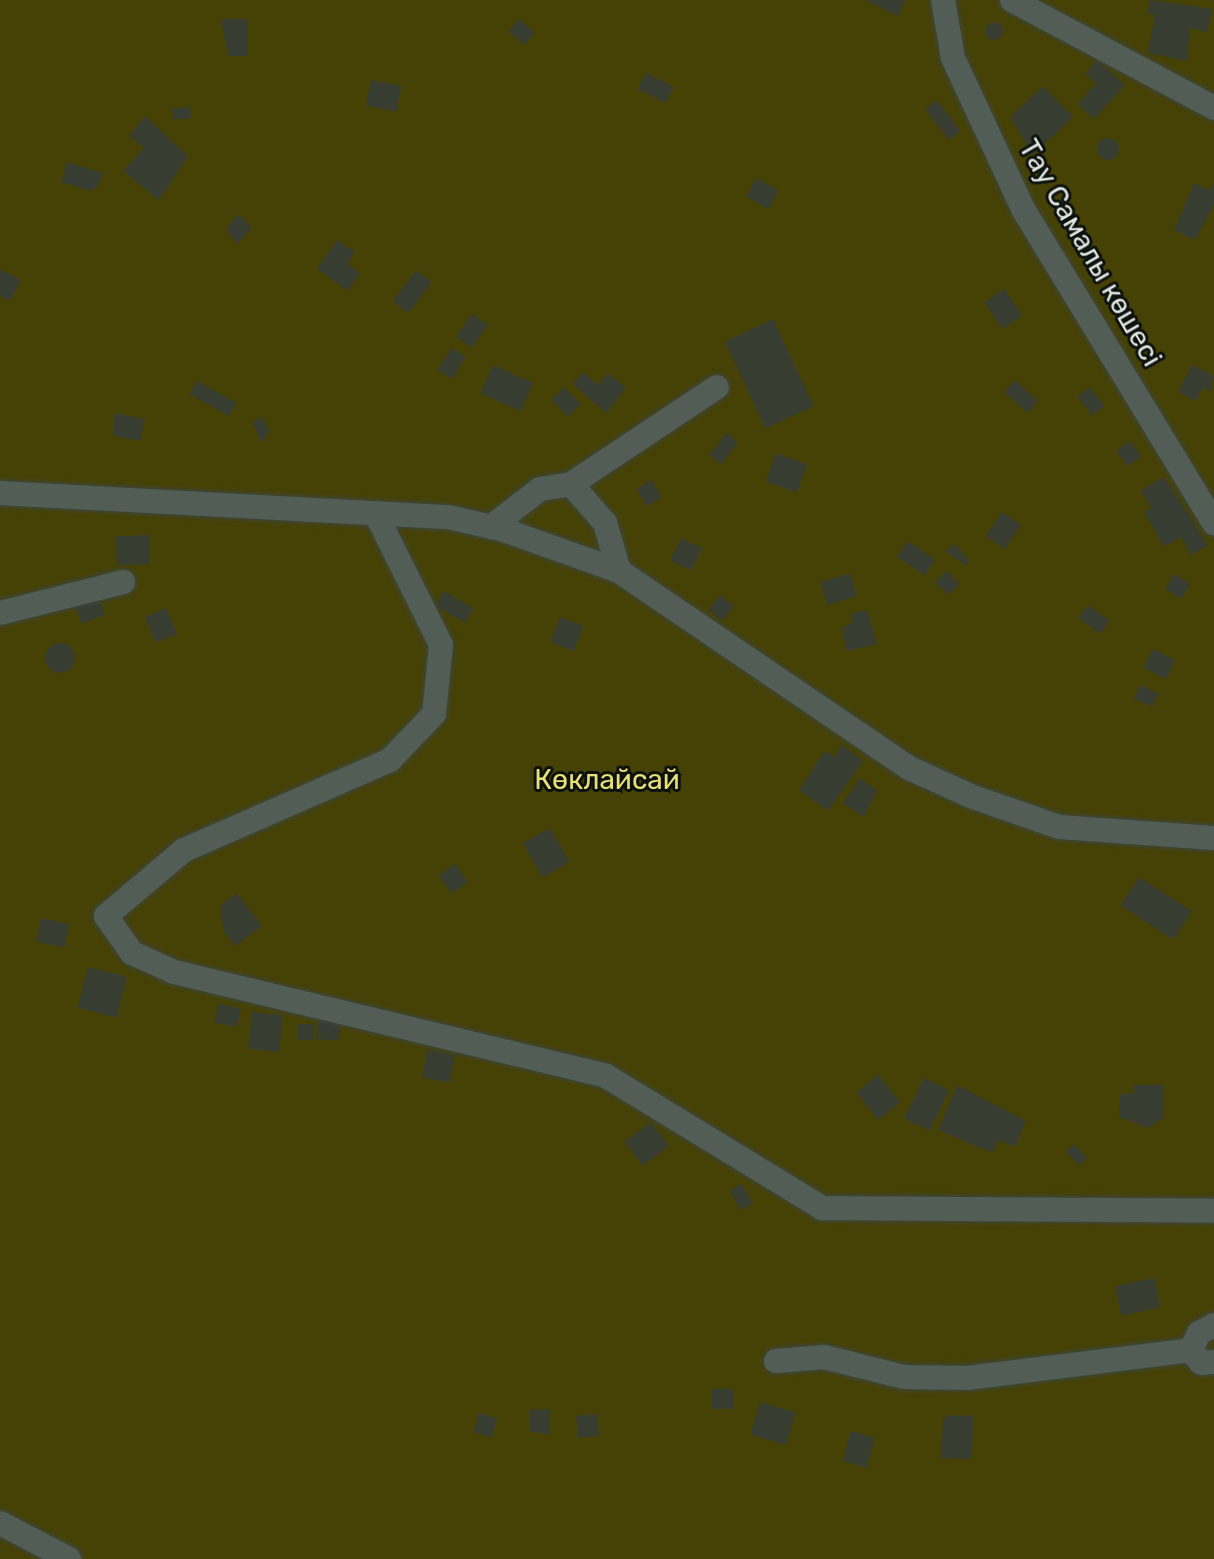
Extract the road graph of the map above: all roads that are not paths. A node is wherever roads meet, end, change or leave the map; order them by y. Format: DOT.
graph roads {
  1 [pos="943,0"];
  2 [pos="1012,0"];
  3 [pos="1214,108"];
  4 [pos="717,387"];
  5 [pos="571,484"];
  6 [pos="0,493"];
  7 [pos="376,514"];
  8 [pos="1214,523"];
  9 [pos="491,527"];
  10 [pos="619,571"];
  11 [pos="123,582"];
  12 [pos="0,613"];
  13 [pos="1214,838"];
  14 [pos="1214,1211"];
  15 [pos="1214,1325"];
  16 [pos="1191,1350"];
  17 [pos="776,1361"];
  18 [pos="1214,1362"];
  19 [pos="0,1523"];
  20 [pos="69,1559"];
  1 -- 8 [label="street, Тау Самалы көшесі"];
  2 -- 3 [label="street"];
  4 -- 5 [label="street"];
  5 -- 9 [label="street"];
  5 -- 10 [label="street"];
  6 -- 7 [label="street"];
  7 -- 9 [label="street"];
  7 -- 14 [label="street"];
  9 -- 10 [label="street"];
  10 -- 13 [label="street"];
  11 -- 12 [label="street"];
  15 -- 16 [label="street"];
  16 -- 17 [label="street"];
  16 -- 18 [label="street"];
  19 -- 20 [label="street"];
}
